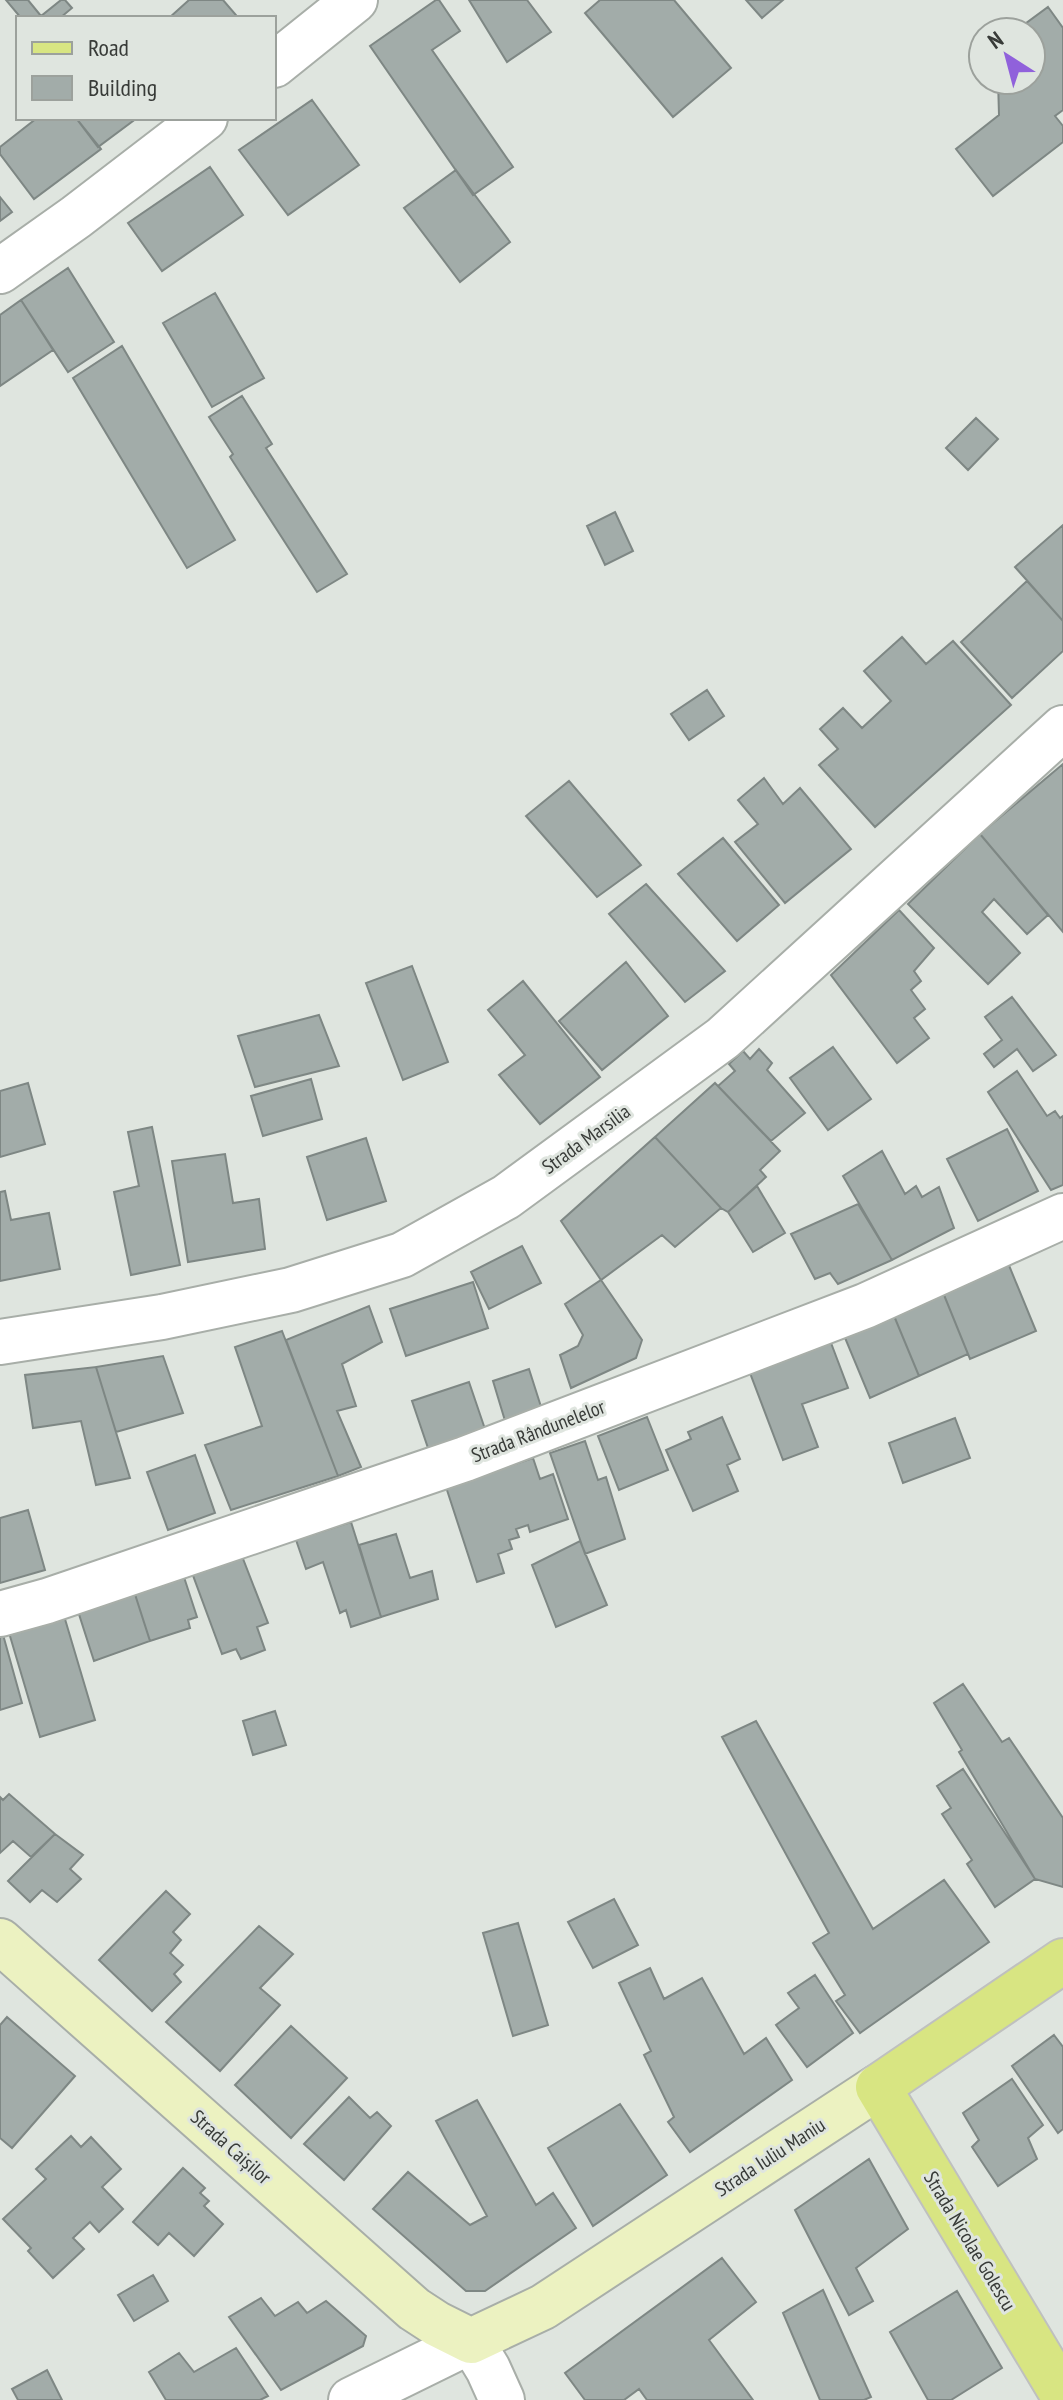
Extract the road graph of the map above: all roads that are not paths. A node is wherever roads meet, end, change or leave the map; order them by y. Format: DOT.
graph roads {
  1 [pos="355,0"];
  2 [pos="276,63"];
  3 [pos="202,120"];
  4 [pos="0,271"];
  5 [pos="1063,728"];
  6 [pos="1063,1216"];
  7 [pos="0,1342"];
  8 [pos="0,1614"];
  9 [pos="0,1941"];
  10 [pos="1063,1961"];
  11 [pos="878,2087"];
  12 [pos="471,2341"];
  13 [pos="1063,2395"];
  14 [pos="351,2400"];
  15 [pos="502,2400"];
  1 -- 2 [label="street"];
  3 -- 4 [label="street"];
  5 -- 7 [label="street, Strada Marsilia"];
  6 -- 8 [label="street, Strada Rândunelelor"];
  9 -- 12 [label="main road, Strada Caișilor"];
  10 -- 11 [label="main road, Strada Iuliu Maniu"];
  11 -- 12 [label="main road, Strada Iuliu Maniu"];
  11 -- 13 [label="main road, Strada Nicolae Golescu"];
  12 -- 14 [label="street"];
  12 -- 15 [label="street"];
}
